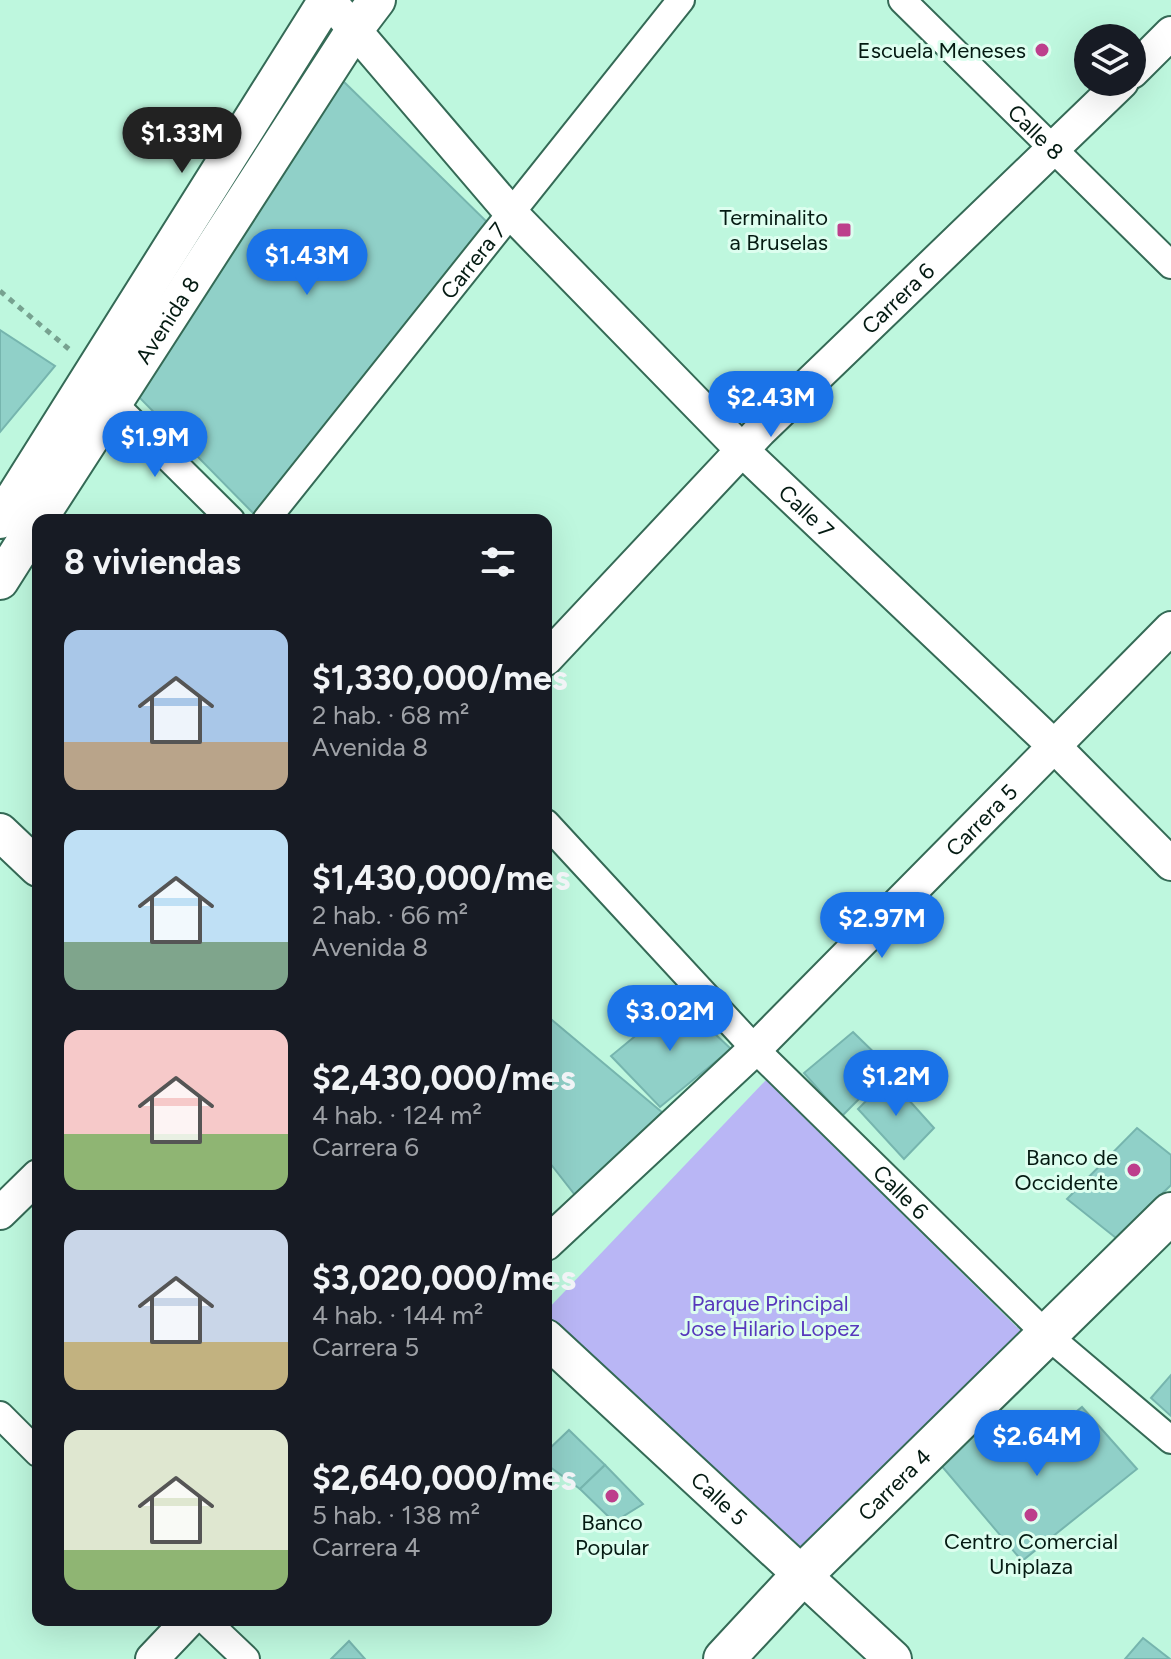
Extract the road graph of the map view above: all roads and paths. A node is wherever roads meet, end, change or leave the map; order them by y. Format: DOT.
graph roads {
  1 [pos="328,0"];
  2 [pos="377,0"];
  3 [pos="681,0"];
  4 [pos="902,0"];
  5 [pos="355,29"];
  6 [pos="1171,33"];
  7 [pos="1146,58"];
  8 [pos="1108,96"];
  9 [pos="1056,149"];
  10 [pos="511,213"];
  11 [pos="1171,265"];
  12 [pos="0,291"];
  13 [pos="99,385"];
  14 [pos="742,450"];
  15 [pos="41,514"];
  16 [pos="225,514"];
  17 [pos="271,514"];
  18 [pos="0,520"];
  19 [pos="32,530"];
  20 [pos="0,581"];
  21 [pos="1171,628"];
  22 [pos="552,653"];
  23 [pos="1053,745"];
  24 [pos="552,829"];
  25 [pos="0,832"];
  26 [pos="32,862"];
  27 [pos="1171,864"];
  28 [pos="755,1049"];
  29 [pos="32,1182"];
  30 [pos="0,1213"];
  31 [pos="1171,1213"];
  32 [pos="552,1238"];
  33 [pos="1047,1335"];
  34 [pos="552,1344"];
  35 [pos="0,1415"];
  36 [pos="1171,1440"];
  37 [pos="32,1447"];
  38 [pos="802,1575"];
  39 [pos="183,1626"];
  40 [pos="211,1626"];
  41 [pos="152,1659"];
  42 [pos="246,1659"];
  43 [pos="724,1659"];
  44 [pos="893,1659"];
  1 -- 5 [label="street, Calle 7"];
  1 -- 13 [label="main road, Avenida 8"];
  2 -- 5 [label="main road, Avenida 8"];
  3 -- 10 [label="street, Carrera 7"];
  4 -- 9 [label="street, Calle 8"];
  5 -- 10 [label="street, Calle 7"];
  5 -- 13 [label="main road, Avenida 8"];
  6 -- 7 [label="street"];
  8 -- 9 [label="street, Carrera 6"];
  9 -- 11 [label="street, Calle 8"];
  9 -- 14 [label="street, Carrera 6"];
  10 -- 14 [label="street, Calle 7"];
  10 -- 17 [label="street, Carrera 7"];
  12 -- 13 [label="path"];
  13 -- 15 [label="main road, Avenida 8"];
  13 -- 16 [label="street"];
  13 -- 18 [label="main road, Avenida 8"];
  14 -- 22 [label="street, Carrera 6"];
  14 -- 23 [label="street, Calle 7"];
  19 -- 20 [label="main road, Avenida 8"];
  21 -- 23 [label="street, Carrera 5"];
  23 -- 27 [label="street, Calle 7"];
  23 -- 28 [label="street, Carrera 5"];
  24 -- 28 [label="street, Calle 6"];
  25 -- 26 [label="main road"];
  28 -- 32 [label="street, Carrera 5"];
  28 -- 33 [label="street, Calle 6"];
  29 -- 30 [label="street"];
  31 -- 33 [label="main road, Carrera 4"];
  33 -- 36 [label="street, Calle 6"];
  33 -- 38 [label="main road, Carrera 4"];
  34 -- 38 [label="main road, Calle 5"];
  35 -- 37 [label="street"];
  38 -- 43 [label="main road, Carrera 4"];
  38 -- 44 [label="main road, Calle 5"];
  39 -- 41 [label="street"];
  40 -- 42 [label="street"];
}
